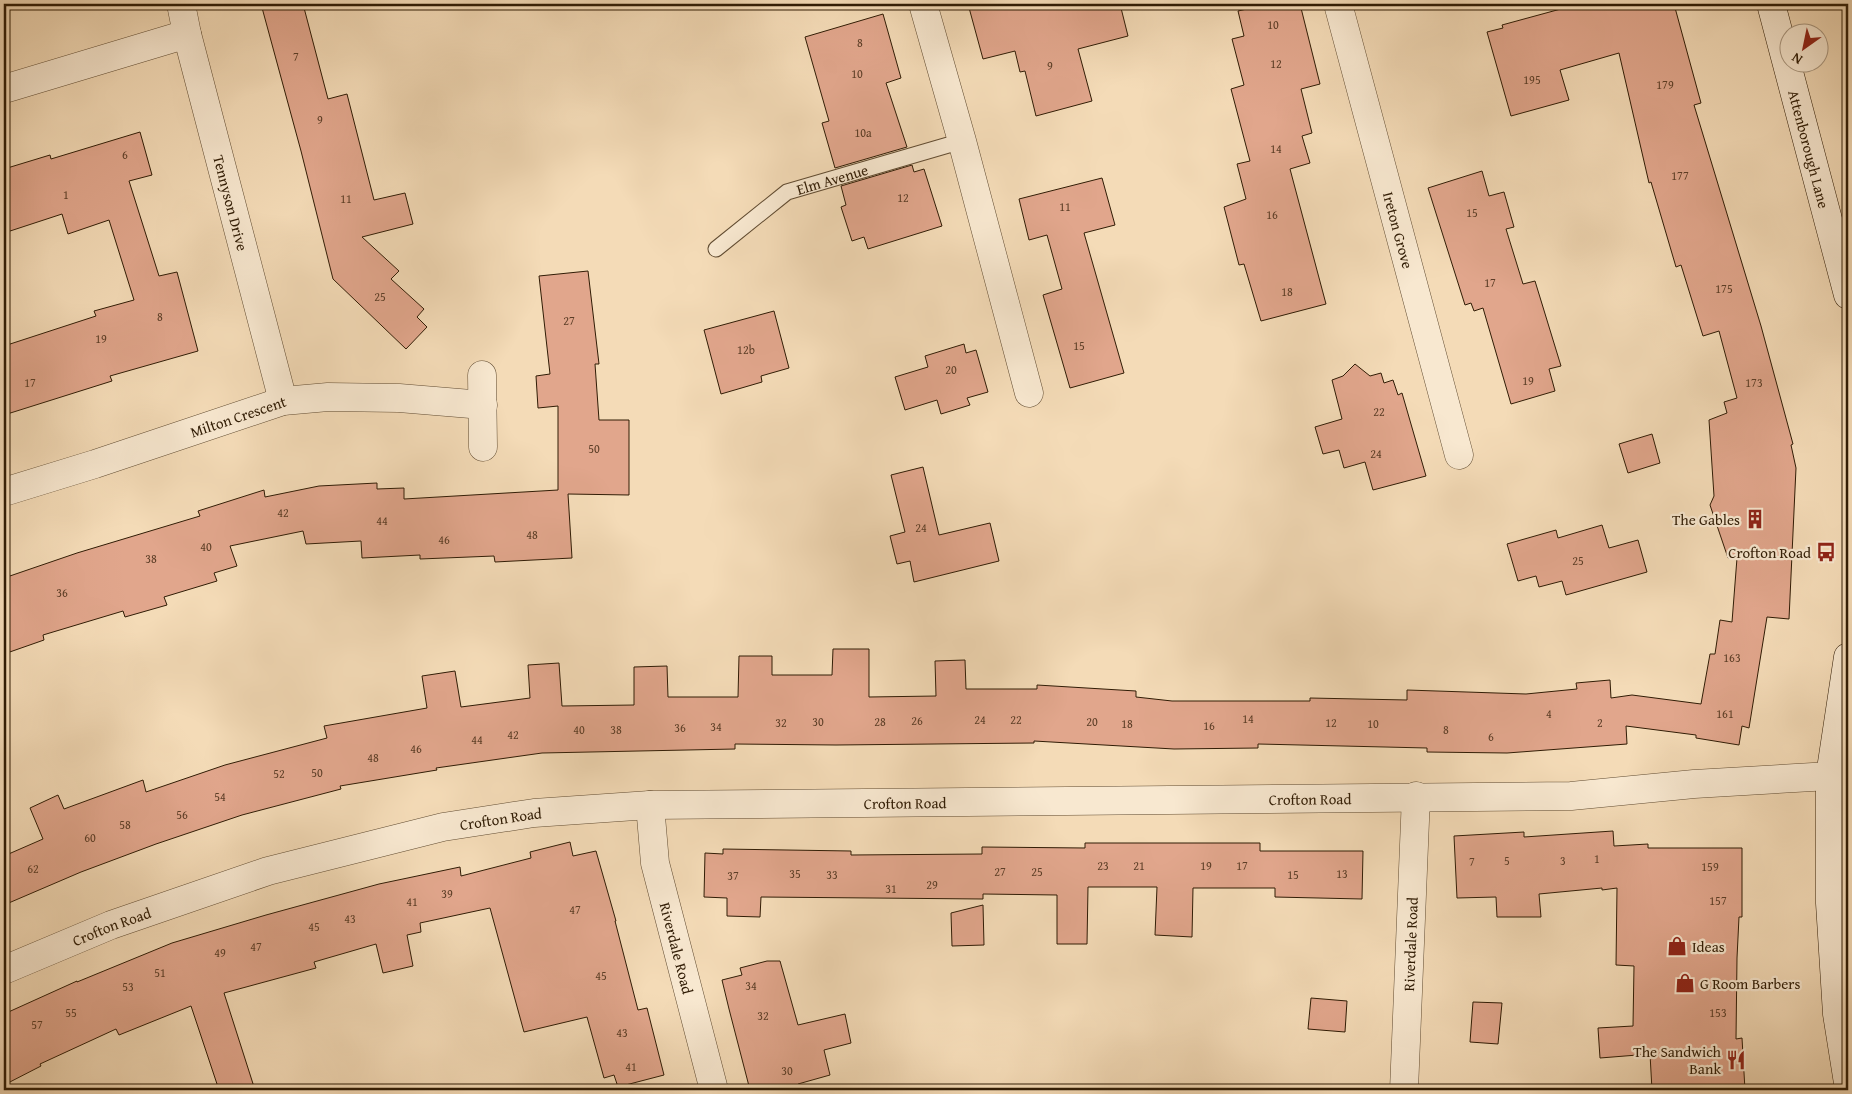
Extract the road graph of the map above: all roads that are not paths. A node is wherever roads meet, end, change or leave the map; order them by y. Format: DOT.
graph roads {
  1 [pos="181,4"];
  2 [pos="923,4"];
  3 [pos="1338,4"];
  4 [pos="1771,4"];
  5 [pos="187,34"];
  6 [pos="4,89"];
  7 [pos="962,141"];
  8 [pos="716,249"];
  9 [pos="1848,295"];
  10 [pos="482,375"];
  11 [pos="1029,393"];
  12 [pos="283,401"];
  13 [pos="482,405"];
  14 [pos="484,447"];
  15 [pos="1459,455"];
  16 [pos="4,492"];
  17 [pos="1848,657"];
  18 [pos="1830,776"];
  19 [pos="1416,796"];
  20 [pos="650,805"];
  21 [pos="4,970"];
  22 [pos="1848,1083"];
  23 [pos="714,1090"];
  24 [pos="1404,1090"];
  1 -- 5 [label="street, Tennyson Drive"];
  2 -- 7 [label="street"];
  3 -- 15 [label="street, Ireton Grove"];
  4 -- 9 [label="street, Attenborough Lane"];
  5 -- 6 [label="street"];
  5 -- 12 [label="street, Tennyson Drive"];
  7 -- 8 [label="lane, Elm Avenue"];
  7 -- 11 [label="street"];
  10 -- 13 [label="street"];
  12 -- 13 [label="street, Milton Crescent"];
  12 -- 16 [label="street, Milton Crescent"];
  13 -- 14 [label="street"];
  17 -- 18 [label="street"];
  18 -- 19 [label="street, Crofton Road"];
  18 -- 22 [label="street"];
  19 -- 20 [label="street, Crofton Road"];
  19 -- 24 [label="street, Riverdale Road"];
  20 -- 21 [label="street, Crofton Road"];
  20 -- 23 [label="street, Riverdale Road"];
}
